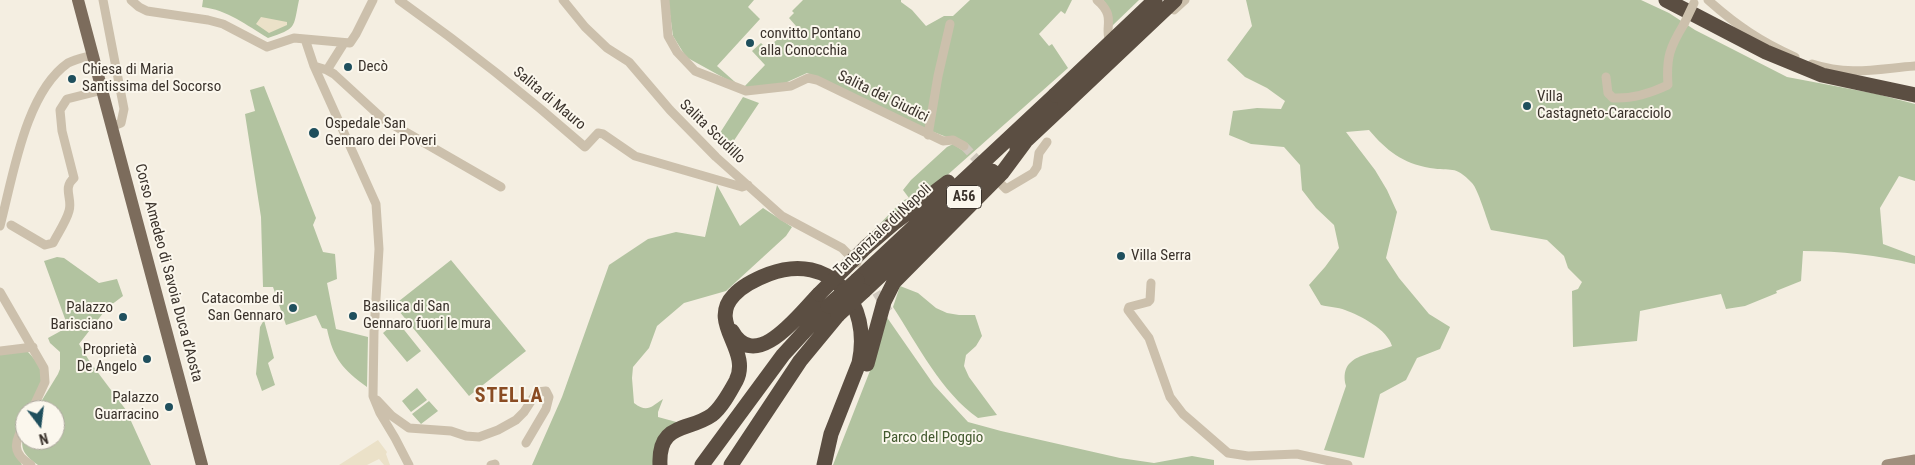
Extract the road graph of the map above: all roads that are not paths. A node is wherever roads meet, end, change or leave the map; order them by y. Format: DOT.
graph roads {
  1 [pos="78,0"];
  2 [pos="103,0"];
  3 [pos="131,0"];
  4 [pos="373,0"];
  5 [pos="399,0"];
  6 [pos="563,0"];
  7 [pos="665,0"];
  8 [pos="1097,0"];
  9 [pos="1155,0"];
  10 [pos="1176,0"];
  11 [pos="1185,0"];
  12 [pos="1666,0"];
  13 [pos="1708,0"];
  14 [pos="1696,2"];
  15 [pos="950,24"];
  16 [pos="305,39"];
  17 [pos="347,43"];
  18 [pos="93,55"];
  19 [pos="314,66"];
  20 [pos="1915,66"];
  21 [pos="327,70"];
  22 [pos="1606,77"];
  23 [pos="103,90"];
  24 [pos="1915,95"];
  25 [pos="1060,99"];
  26 [pos="113,126"];
  27 [pos="928,135"];
  28 [pos="1006,139"];
  29 [pos="1025,142"];
  30 [pos="1047,142"];
  31 [pos="964,146"];
  32 [pos="748,185"];
  33 [pos="1002,185"];
  34 [pos="501,187"];
  35 [pos="2,214"];
  36 [pos="11,225"];
  37 [pos="0,226"];
  38 [pos="859,278"];
  39 [pos="1151,283"];
  40 [pos="0,292"];
  41 [pos="828,305"];
  42 [pos="33,347"];
  43 [pos="0,352"];
  44 [pos="373,396"];
  45 [pos="37,400"];
  46 [pos="526,443"];
  47 [pos="17,450"];
  48 [pos="1915,460"];
  49 [pos="495,464"];
  50 [pos="31,465"];
  51 [pos="202,465"];
  52 [pos="409,465"];
  53 [pos="491,465"];
  54 [pos="660,465"];
  55 [pos="702,465"];
  56 [pos="731,465"];
  57 [pos="818,465"];
  58 [pos="825,465"];
  59 [pos="1348,465"];
  60 [pos="1887,465"];
  1 -- 18 [label="main road, Corso Amedeo di Savoia Duca d'Aosta"];
  2 -- 26 [label="street"];
  3 -- 16 [label="street"];
  4 -- 17 [label="street"];
  5 -- 32 [label="street, Salita di Mauro"];
  6 -- 32 [label="street, Salita Scudillo"];
  7 -- 27 [label="street, Salita dei Giudici"];
  8 -- 11 [label="street"];
  9 -- 25 [label="highway, Tangenziale di Napoli / A56, bridge"];
  10 -- 25 [label="highway, Tangenziale di Napoli / A56, bridge"];
  12 -- 24 [label="highway"];
  13 -- 20 [label="street"];
  14 -- 22 [label="street, bridge"];
  15 -- 27 [label="street"];
  16 -- 17 [label="street"];
  16 -- 19 [label="street"];
  17 -- 21 [label="street"];
  18 -- 23 [label="main road, Corso Amedeo di Savoia Duca d'Aosta"];
  18 -- 35 [label="street"];
  19 -- 21 [label="street"];
  19 -- 44 [label="street"];
  21 -- 34 [label="street"];
  23 -- 26 [label="main road, Corso Amedeo di Savoia Duca d'Aosta"];
  23 -- 36 [label="street"];
  25 -- 28 [label="highway, Tangenziale di Napoli / A56"];
  25 -- 29 [label="highway, Tangenziale di Napoli / A56"];
  26 -- 51 [label="main road, Corso Amedeo di Savoia Duca d'Aosta"];
  27 -- 31 [label="street, Salita dei Giudici"];
  28 -- 38 [label="highway, Tangenziale di Napoli / A56"];
  28 -- 41 [label="highway, bridge"];
  29 -- 38 [label="highway, Tangenziale di Napoli / A56"];
  29 -- 58 [label="highway"];
  30 -- 33 [label="street"];
  32 -- 38 [label="street, Salita Scudillo"];
  35 -- 37 [label="street"];
  38 -- 41 [label="highway, Tangenziale di Napoli / A56, bridge"];
  39 -- 59 [label="street"];
  40 -- 42 [label="street"];
  41 -- 55 [label="highway, Tangenziale di Napoli / A56"];
  41 -- 56 [label="highway, Tangenziale di Napoli / A56"];
  41 -- 57 [label="highway"];
  42 -- 43 [label="street"];
  42 -- 45 [label="street"];
  44 -- 46 [label="street"];
  44 -- 52 [label="street"];
  47 -- 50 [label="street"];
  48 -- 60 [label="main road"];
  49 -- 53 [label="street"];
  54 -- 58 [label="highway"];
}
